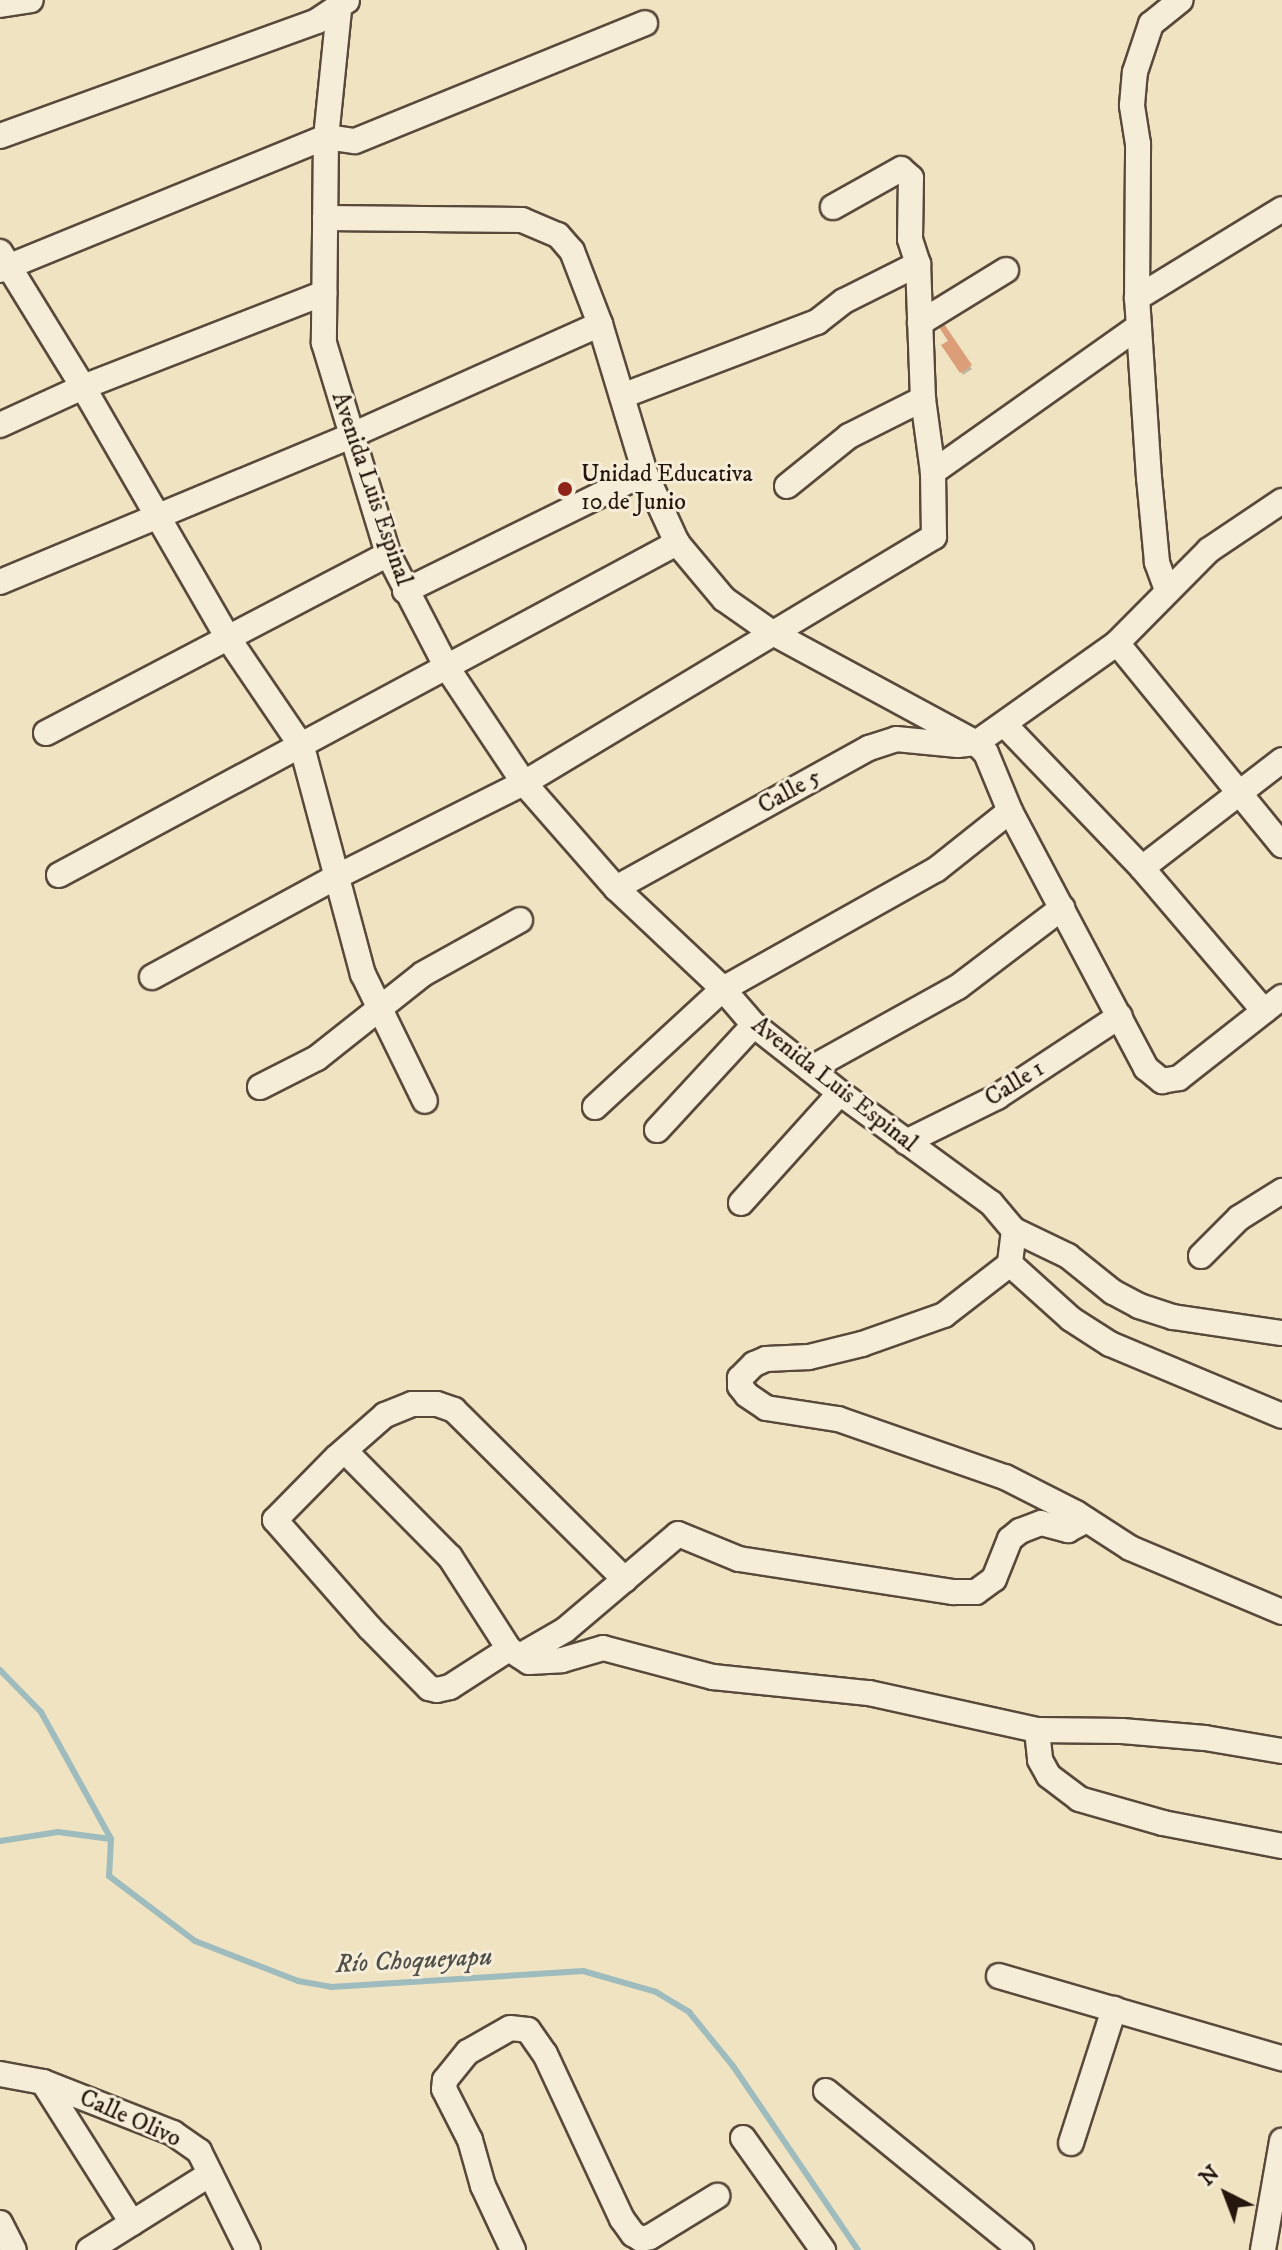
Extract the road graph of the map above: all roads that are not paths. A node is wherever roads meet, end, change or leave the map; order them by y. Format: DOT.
graph roads {
  1 [pos="31,0"];
  2 [pos="1181,0"];
  3 [pos="344,1"];
  4 [pos="0,5"];
  5 [pos="645,23"];
  6 [pos="0,136"];
  7 [pos="326,137"];
  8 [pos="833,207"];
  9 [pos="1282,209"];
  10 [pos="325,218"];
  11 [pos="3,263"];
  12 [pos="918,264"];
  13 [pos="1006,270"];
  14 [pos="324,293"];
  15 [pos="1137,298"];
  16 [pos="920,323"];
  17 [pos="600,324"];
  18 [pos="1139,326"];
  19 [pos="83,387"];
  20 [pos="622,396"];
  21 [pos="923,399"];
  22 [pos="0,425"];
  23 [pos="350,436"];
  24 [pos="933,472"];
  25 [pos="645,473"];
  26 [pos="787,486"];
  27 [pos="1282,501"];
  28 [pos="156,514"];
  29 [pos="677,543"];
  30 [pos="388,554"];
  31 [pos="0,582"];
  32 [pos="1167,590"];
  33 [pos="405,591"];
  34 [pos="771,632"];
  35 [pos="228,638"];
  36 [pos="1117,643"];
  37 [pos="446,666"];
  38 [pos="1006,726"];
  39 [pos="46,733"];
  40 [pos="976,743"];
  41 [pos="302,747"];
  42 [pos="1282,760"];
  43 [pos="524,783"];
  44 [pos="1238,792"];
  45 [pos="1010,811"];
  46 [pos="1282,845"];
  47 [pos="1142,868"];
  48 [pos="59,875"];
  49 [pos="336,877"];
  50 [pos="616,888"];
  51 [pos="1062,908"];
  52 [pos="520,920"];
  53 [pos="152,977"];
  54 [pos="723,989"];
  55 [pos="1273,1004"];
  56 [pos="380,1008"];
  57 [pos="1120,1016"];
  58 [pos="754,1025"];
  59 [pos="810,1069"];
  60 [pos="260,1087"];
  61 [pos="840,1093"];
  62 [pos="425,1101"];
  63 [pos="595,1107"];
  64 [pos="657,1130"];
  65 [pos="906,1142"];
  66 [pos="1282,1191"];
  67 [pos="741,1203"];
  68 [pos="1014,1230"];
  69 [pos="1201,1256"];
  70 [pos="1010,1264"];
  71 [pos="1282,1333"];
  72 [pos="1282,1416"];
  73 [pos="345,1451"];
  74 [pos="1087,1520"];
  75 [pos="625,1580"];
  76 [pos="1282,1612"];
  77 [pos="514,1652"];
  78 [pos="1037,1730"];
  79 [pos="1282,1751"];
  80 [pos="1282,1846"];
  81 [pos="999,1976"];
  82 [pos="1114,2009"];
  83 [pos="1282,2058"];
  84 [pos="0,2074"];
  85 [pos="43,2082"];
  86 [pos="826,2091"];
  87 [pos="743,2138"];
  88 [pos="1282,2141"];
  89 [pos="1071,2143"];
  90 [pos="210,2174"];
  91 [pos="717,2196"];
  92 [pos="0,2223"];
  93 [pos="132,2223"];
  94 [pos="656,2243"];
  95 [pos="14,2250"];
  96 [pos="89,2250"];
  97 [pos="248,2250"];
  98 [pos="513,2250"];
  99 [pos="823,2250"];
  100 [pos="1021,2250"];
  101 [pos="1263,2250"];
  1 -- 4 [label="street"];
  2 -- 15 [label="street"];
  3 -- 6 [label="street"];
  3 -- 7 [label="street, Avenida Luis Espinal"];
  5 -- 7 [label="street"];
  7 -- 10 [label="street, Avenida Luis Espinal"];
  7 -- 11 [label="street"];
  8 -- 12 [label="street"];
  9 -- 15 [label="street"];
  10 -- 14 [label="street, Avenida Luis Espinal"];
  10 -- 17 [label="street"];
  11 -- 19 [label="street"];
  12 -- 16 [label="street"];
  12 -- 20 [label="street"];
  13 -- 16 [label="street"];
  14 -- 19 [label="street"];
  14 -- 23 [label="street, Avenida Luis Espinal"];
  15 -- 18 [label="street"];
  16 -- 21 [label="street"];
  17 -- 20 [label="street"];
  17 -- 23 [label="street"];
  18 -- 24 [label="street"];
  18 -- 32 [label="street"];
  19 -- 22 [label="street"];
  19 -- 28 [label="street"];
  20 -- 25 [label="street"];
  21 -- 24 [label="street"];
  21 -- 26 [label="street"];
  23 -- 28 [label="street"];
  23 -- 30 [label="street, Avenida Luis Espinal"];
  24 -- 34 [label="street"];
  25 -- 29 [label="street"];
  25 -- 33 [label="street"];
  27 -- 32 [label="street"];
  28 -- 31 [label="street"];
  28 -- 35 [label="street"];
  29 -- 34 [label="street"];
  29 -- 37 [label="street"];
  30 -- 33 [label="street, Avenida Luis Espinal"];
  30 -- 35 [label="street"];
  32 -- 36 [label="street"];
  33 -- 37 [label="street, Avenida Luis Espinal"];
  34 -- 40 [label="street"];
  34 -- 43 [label="street"];
  35 -- 39 [label="street"];
  35 -- 41 [label="street"];
  36 -- 38 [label="street"];
  36 -- 44 [label="street"];
  37 -- 41 [label="street"];
  37 -- 43 [label="street, Avenida Luis Espinal"];
  38 -- 40 [label="street"];
  38 -- 47 [label="street"];
  40 -- 45 [label="street"];
  40 -- 50 [label="street, Calle 5"];
  41 -- 48 [label="street"];
  41 -- 49 [label="street"];
  42 -- 44 [label="street"];
  43 -- 49 [label="street"];
  43 -- 50 [label="street, Avenida Luis Espinal"];
  44 -- 46 [label="street"];
  44 -- 47 [label="street"];
  45 -- 51 [label="street"];
  45 -- 54 [label="street"];
  47 -- 55 [label="street"];
  49 -- 53 [label="street"];
  49 -- 56 [label="street"];
  50 -- 54 [label="street, Avenida Luis Espinal"];
  51 -- 57 [label="street"];
  51 -- 59 [label="street"];
  52 -- 56 [label="street"];
  54 -- 58 [label="street, Avenida Luis Espinal"];
  54 -- 63 [label="street"];
  55 -- 57 [label="street"];
  56 -- 60 [label="street"];
  56 -- 62 [label="street"];
  57 -- 65 [label="street, Calle 1"];
  58 -- 59 [label="street, Avenida Luis Espinal"];
  58 -- 64 [label="street"];
  59 -- 61 [label="street, Avenida Luis Espinal"];
  61 -- 65 [label="street, Avenida Luis Espinal"];
  61 -- 67 [label="street"];
  65 -- 68 [label="street, Avenida Luis Espinal"];
  66 -- 69 [label="street"];
  68 -- 70 [label="street"];
  68 -- 71 [label="street"];
  70 -- 72 [label="street"];
  70 -- 74 [label="street"];
  73 -- 75 [label="street"];
  73 -- 77 [label="street"];
  73 -- 77 [label="street"];
  74 -- 75 [label="street"];
  74 -- 76 [label="street"];
  75 -- 77 [label="street"];
  77 -- 78 [label="street"];
  78 -- 79 [label="street"];
  78 -- 80 [label="street"];
  81 -- 82 [label="street"];
  82 -- 83 [label="street"];
  82 -- 89 [label="street"];
  84 -- 85 [label="street, Calle Olivo"];
  85 -- 90 [label="street, Calle Olivo"];
  85 -- 93 [label="street"];
  86 -- 100 [label="street"];
  87 -- 99 [label="street"];
  88 -- 101 [label="street"];
  90 -- 93 [label="street"];
  90 -- 97 [label="street, Calle Olivo"];
  91 -- 94 [label="street"];
  92 -- 95 [label="street"];
  93 -- 96 [label="street"];
  94 -- 98 [label="street"];
}
